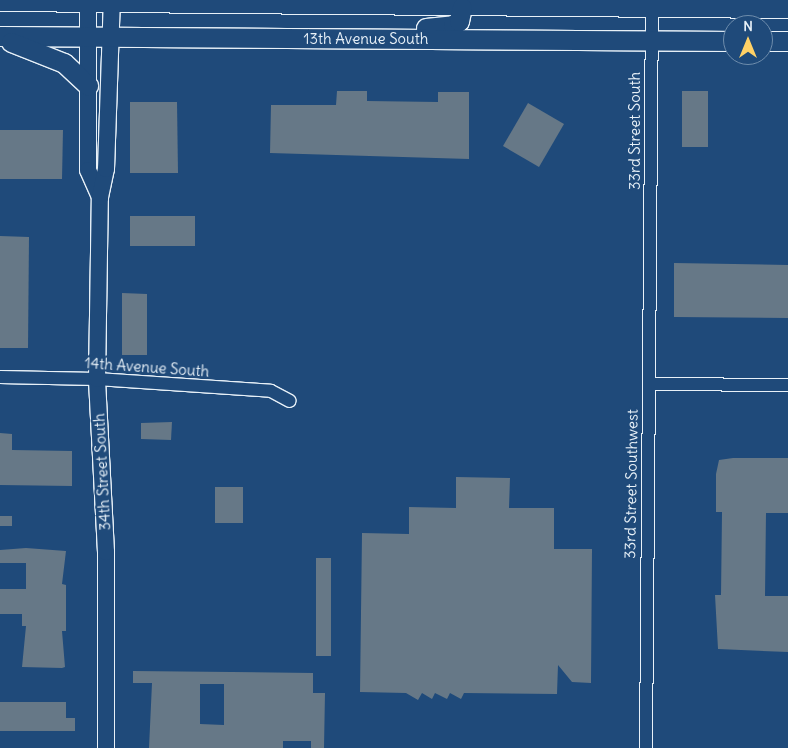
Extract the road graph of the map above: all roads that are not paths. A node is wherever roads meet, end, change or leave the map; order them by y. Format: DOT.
graph roads {
  1 [pos="0,1"];
  2 [pos="88,1"];
  3 [pos="112,1"];
  4 [pos="652,4"];
  5 [pos="462,7"];
  6 [pos="788,8"];
  7 [pos="86,37"];
  8 [pos="109,37"];
  9 [pos="0,38"];
  10 [pos="335,38"];
  11 [pos="652,40"];
  12 [pos="723,41"];
  13 [pos="773,41"];
  14 [pos="788,41"];
  15 [pos="88,86"];
  16 [pos="100,197"];
  17 [pos="651,221"];
  18 [pos="0,377"];
  19 [pos="96,379"];
  20 [pos="650,384"];
  21 [pos="788,385"];
  22 [pos="290,401"];
  23 [pos="106,748"];
  24 [pos="646,748"];
  1 -- 2 [label="main road"];
  2 -- 3 [label="main road"];
  2 -- 7 [label="street, 34th Street South"];
  3 -- 5 [label="main road"];
  3 -- 8 [label="street, 34th Street South"];
  4 -- 5 [label="main road"];
  4 -- 6 [label="main road"];
  4 -- 11 [label="street, 33rd Street South"];
  5 -- 10 [label="main road"];
  7 -- 8 [label="main road, 13th Avenue South"];
  7 -- 9 [label="main road, 13th Avenue South"];
  7 -- 15 [label="street, 34th Street South"];
  8 -- 10 [label="main road, 13th Avenue South"];
  8 -- 16 [label="street, 34th Street South"];
  9 -- 15 [label="main road"];
  10 -- 11 [label="main road, 13th Avenue South"];
  11 -- 12 [label="main road, 13th Avenue South"];
  11 -- 17 [label="street, 33rd Street South"];
  13 -- 14 [label="main road"];
  15 -- 16 [label="street, 34th Street South"];
  16 -- 19 [label="street, 34th Street South"];
  17 -- 20 [label="street, 33rd Street Southwest"];
  18 -- 19 [label="street, 14th Avenue South"];
  19 -- 22 [label="street, 14th Avenue South"];
  19 -- 23 [label="street, 34th Street South"];
  20 -- 21 [label="street"];
  20 -- 24 [label="street, 33rd Street Southwest"];
}
